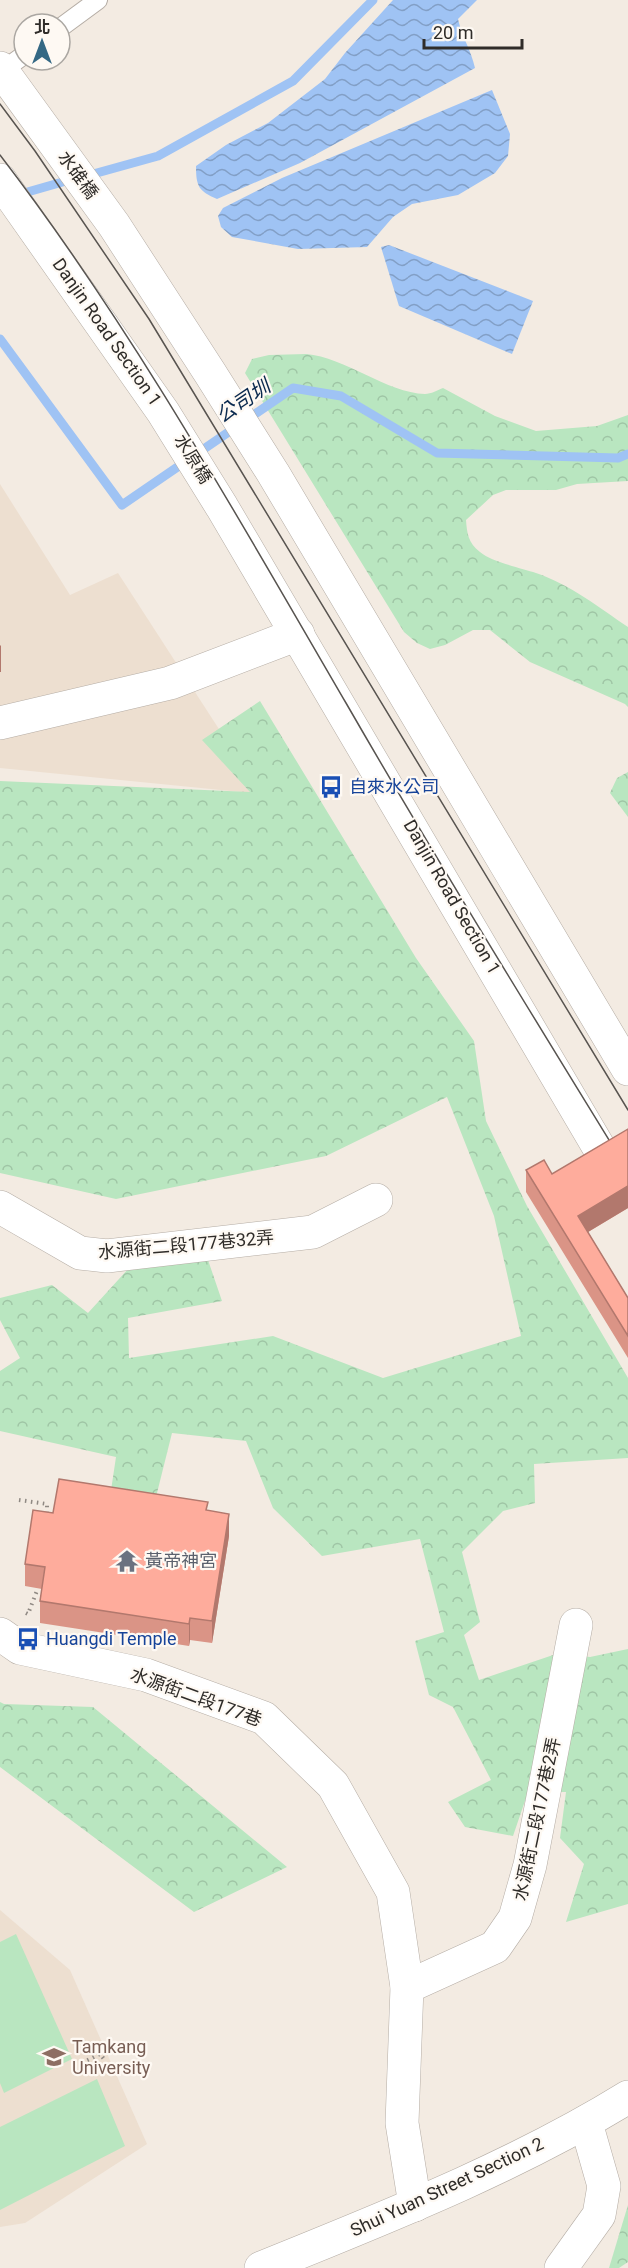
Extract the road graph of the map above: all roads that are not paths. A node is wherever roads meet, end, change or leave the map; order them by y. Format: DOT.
graph roads {
  1 [pos="99,0"];
  2 [pos="72,19"];
  3 [pos="9,64"];
  4 [pos="0,180"];
  5 [pos="163,412"];
  6 [pos="222,507"];
  7 [pos="298,634"];
  8 [pos="0,723"];
  9 [pos="628,1069"];
  10 [pos="608,1163"];
  11 [pos="376,1200"];
  12 [pos="0,1207"];
  13 [pos="8,1623"];
  14 [pos="576,1625"];
  15 [pos="407,1987"];
  16 [pos="628,2097"];
  17 [pos="586,2123"];
  18 [pos="416,2205"];
  19 [pos="261,2268"];
  20 [pos="561,2268"];
  1 -- 2 [label="lane"];
  3 -- 9 [label="street, 水碓橋"];
  4 -- 5 [label="street, Danjin Road Section 1"];
  5 -- 6 [label="street, 水原橋"];
  6 -- 7 [label="street, Danjin Road Section 1"];
  7 -- 8 [label="street"];
  7 -- 10 [label="street, Danjin Road Section 1"];
  11 -- 12 [label="street, 水源街二段177巷32弄"];
  13 -- 15 [label="street, 水源街二段177巷"];
  14 -- 15 [label="street, 水源街二段177巷2弄"];
  15 -- 18 [label="street, 水源街二段177巷"];
  16 -- 17 [label="street, Shui Yuan Street Section 2"];
  17 -- 18 [label="street, Shui Yuan Street Section 2"];
  17 -- 20 [label="street"];
  18 -- 19 [label="street, Shui Yuan Street Section 2"];
}
